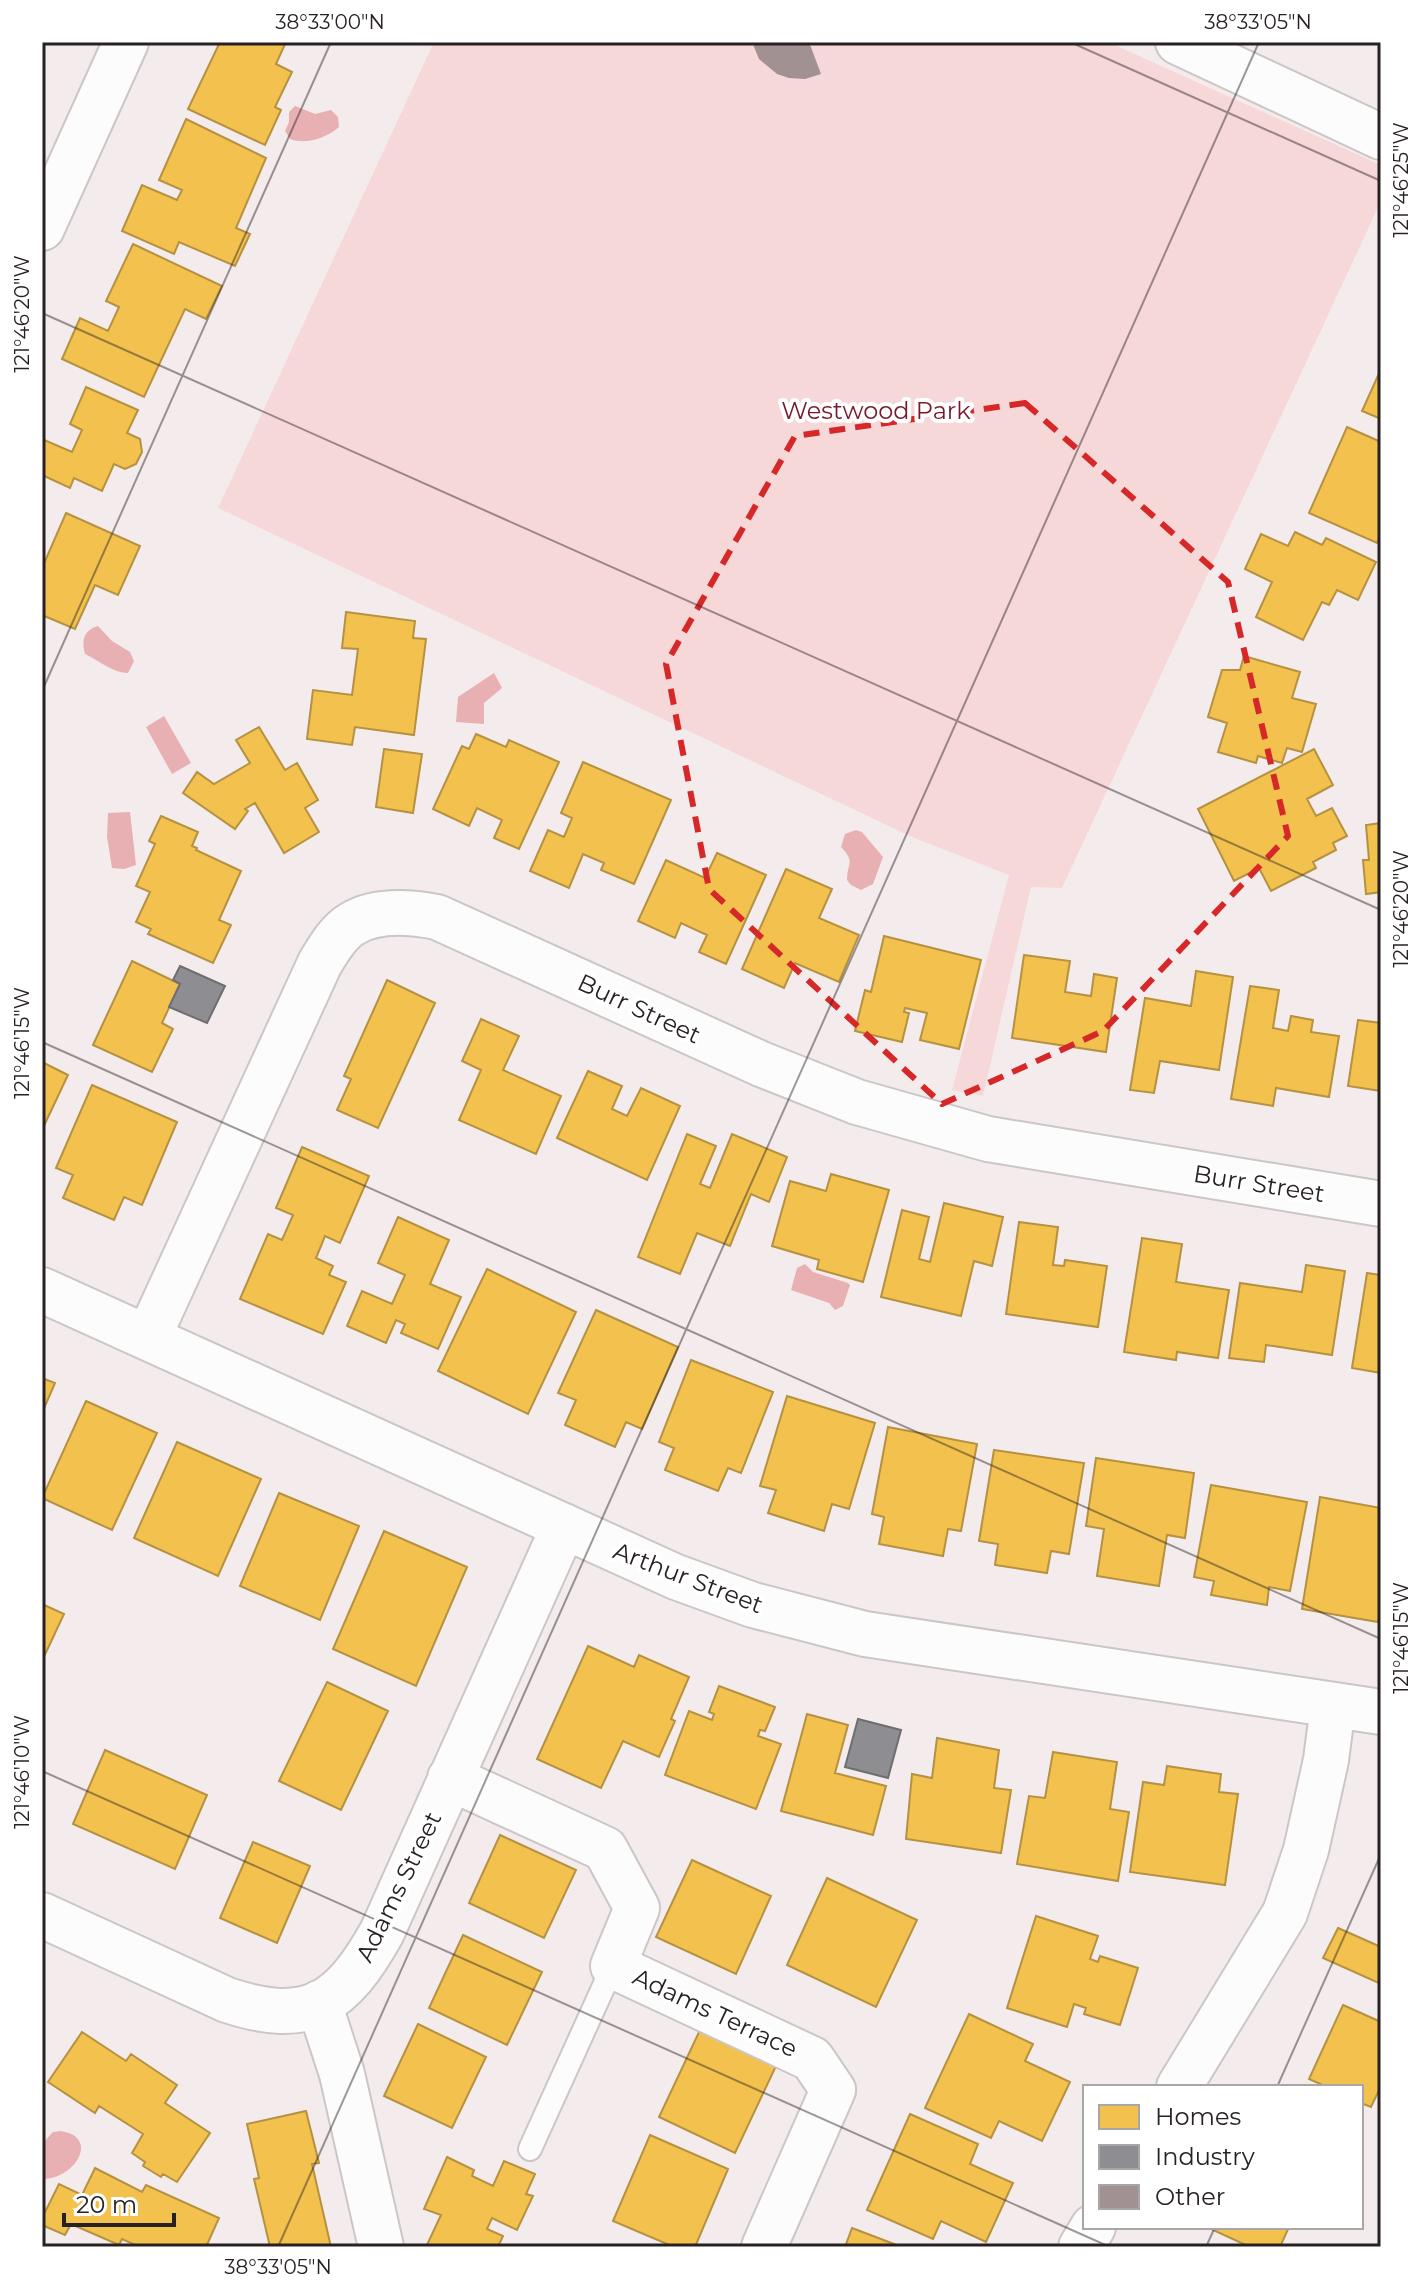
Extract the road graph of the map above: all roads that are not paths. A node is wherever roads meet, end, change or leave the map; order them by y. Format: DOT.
graph roads {
  1 [pos="126,42"];
  2 [pos="1202,47"];
  3 [pos="1381,137"];
  4 [pos="58,146"];
  5 [pos="42,228"];
  6 [pos="1381,1204"];
  7 [pos="42,1290"];
  8 [pos="148,1338"];
  9 [pos="564,1526"];
  10 [pos="1333,1706"];
  11 [pos="1381,1712"];
  12 [pos="450,1778"];
  13 [pos="42,1915"];
  14 [pos="613,1966"];
  15 [pos="319,2003"];
  16 [pos="1180,2085"];
  17 [pos="530,2149"];
  18 [pos="1092,2229"];
  19 [pos="381,2247"];
  20 [pos="764,2247"];
  21 [pos="1081,2247"];
  1 -- 4 [label="street"];
  2 -- 3 [label="street"];
  4 -- 5 [label="street"];
  6 -- 8 [label="street, Burr Street"];
  7 -- 8 [label="street, Arthur Street"];
  8 -- 9 [label="street, Arthur Street"];
  9 -- 10 [label="street, Arthur Street"];
  9 -- 12 [label="street, Adams Street"];
  10 -- 11 [label="street, Arthur Street"];
  10 -- 16 [label="street"];
  12 -- 14 [label="street, Adams Terrace"];
  12 -- 15 [label="street, Adams Street"];
  13 -- 15 [label="street, Adams Street"];
  14 -- 17 [label="lane"];
  14 -- 20 [label="street, Adams Terrace"];
  15 -- 19 [label="street"];
  18 -- 21 [label="street"];
}
